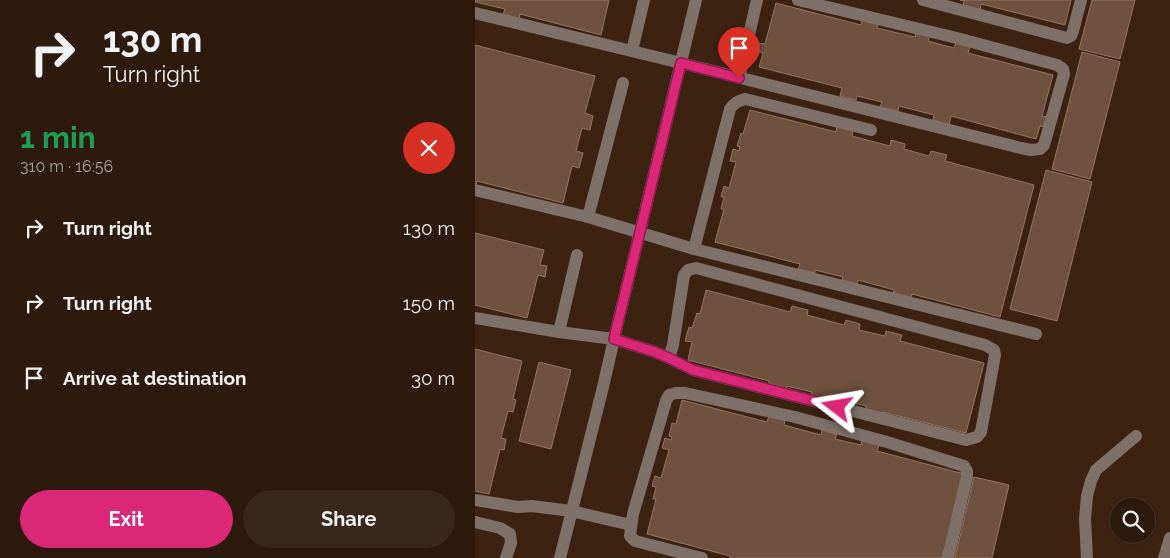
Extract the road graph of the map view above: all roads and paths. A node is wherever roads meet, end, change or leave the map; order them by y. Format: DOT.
graph roads {
  1 [pos="644,0"];
  2 [pos="696,0"];
  3 [pos="757,0"];
  4 [pos="799,0"];
  5 [pos="923,0"];
  6 [pos="1081,0"];
  7 [pos="475,13"];
  8 [pos="633,51"];
  9 [pos="681,63"];
  10 [pos="739,78"];
  11 [pos="623,83"];
  12 [pos="871,130"];
  13 [pos="475,190"];
  14 [pos="588,217"];
  15 [pos="641,232"];
  16 [pos="694,249"];
  17 [pos="577,255"];
  18 [pos="475,318"];
  19 [pos="559,332"];
  20 [pos="1036,334"];
  21 [pos="614,339"];
  22 [pos="669,358"];
  23 [pos="1136,436"];
  24 [pos="475,500"];
  25 [pos="571,511"];
  26 [pos="475,522"];
  27 [pos="631,526"];
  28 [pos="1170,538"];
  29 [pos="506,558"];
  30 [pos="560,558"];
  31 [pos="702,558"];
  32 [pos="948,558"];
  33 [pos="1087,558"];
  34 [pos="1164,558"];
  1 -- 8 [label="street"];
  2 -- 9 [label="street"];
  3 -- 10 [label="street"];
  4 -- 10 [label="street"];
  5 -- 6 [label="street"];
  7 -- 8 [label="street"];
  8 -- 9 [label="street"];
  9 -- 10 [label="street"];
  9 -- 15 [label="street"];
  11 -- 14 [label="street"];
  12 -- 16 [label="street"];
  13 -- 14 [label="street"];
  14 -- 15 [label="street"];
  15 -- 16 [label="street"];
  15 -- 21 [label="street"];
  16 -- 20 [label="street"];
  17 -- 19 [label="street"];
  18 -- 19 [label="street"];
  19 -- 21 [label="street"];
  21 -- 22 [label="street"];
  21 -- 25 [label="street"];
  22 -- 22 [label="street"];
  23 -- 33 [label="street"];
  24 -- 25 [label="street"];
  25 -- 27 [label="street"];
  25 -- 30 [label="street"];
  26 -- 29 [label="street"];
  27 -- 31 [label="street"];
  27 -- 32 [label="street"];
  28 -- 34 [label="street"];
}
